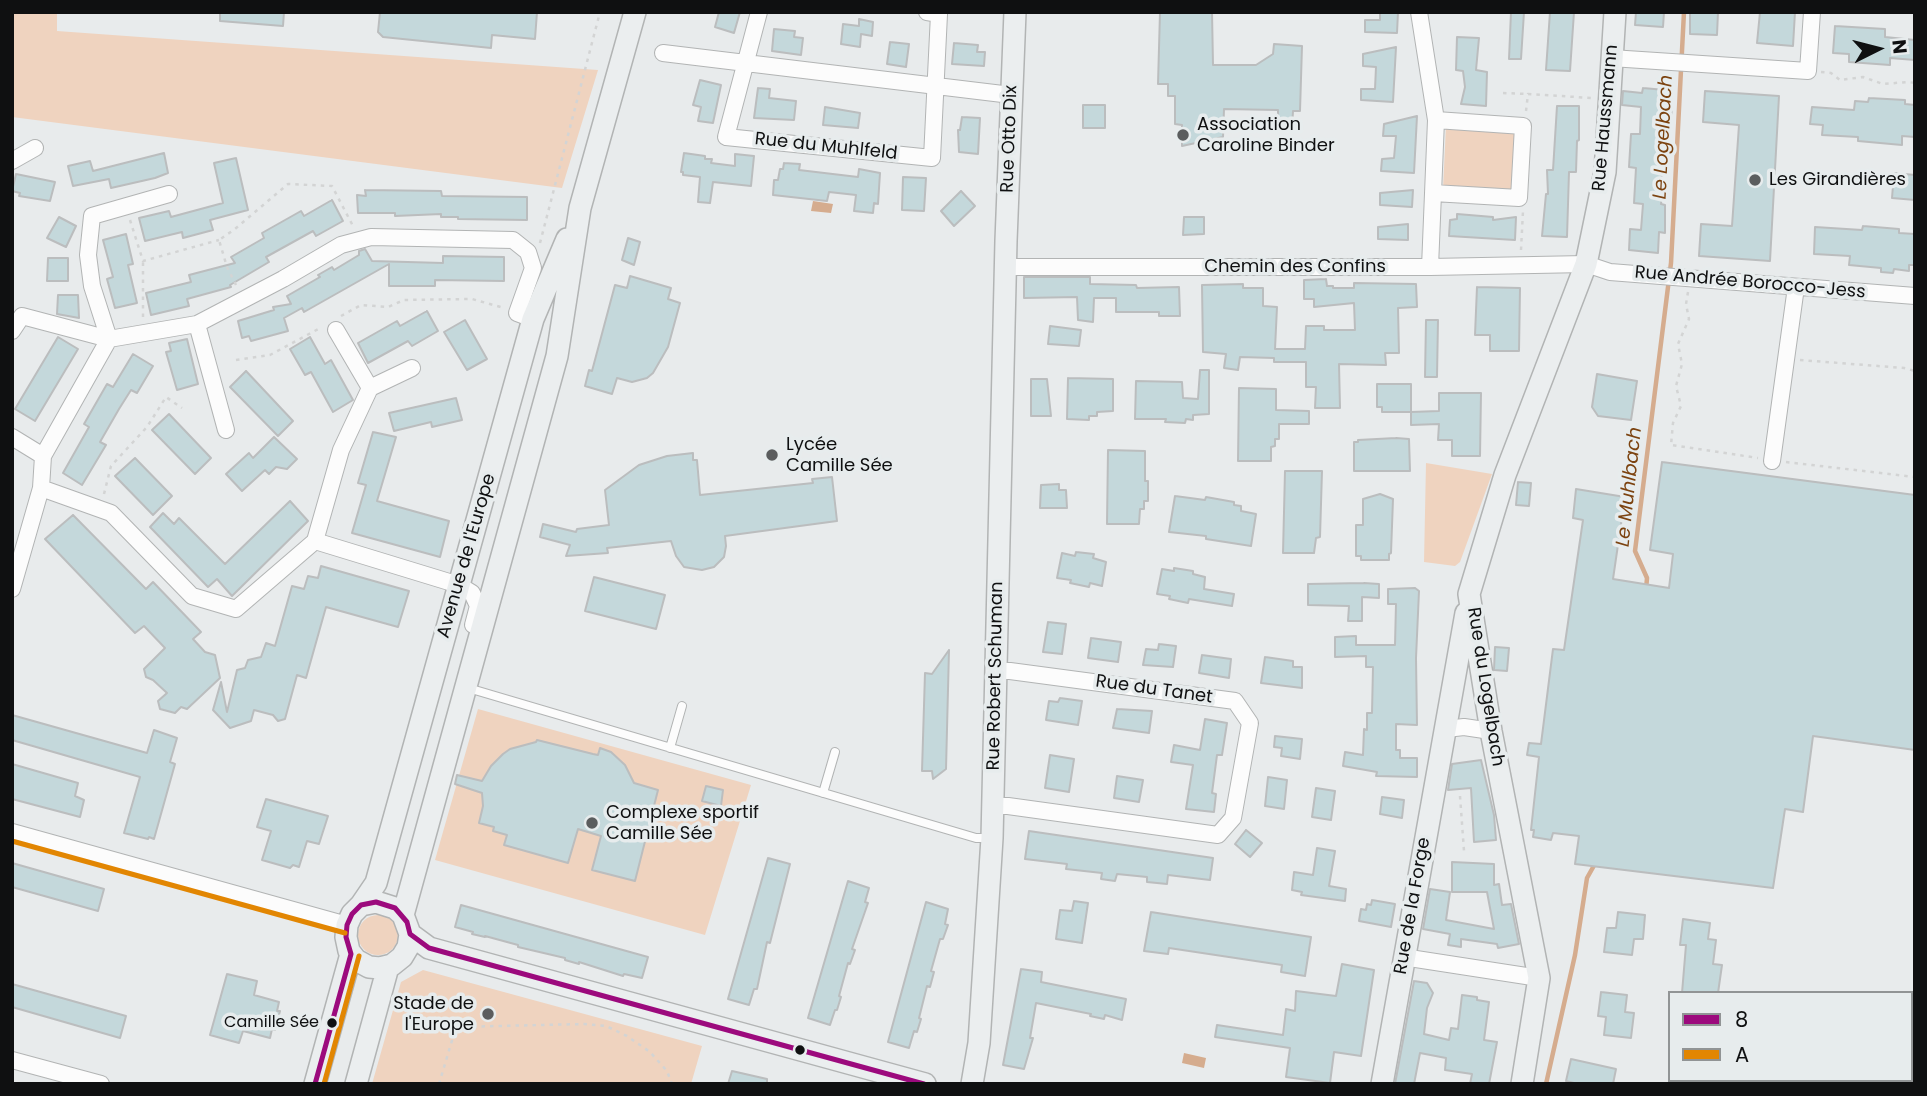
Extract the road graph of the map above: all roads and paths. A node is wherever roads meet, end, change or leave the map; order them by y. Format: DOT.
graph roads {
  1 [pos="600,12"];
  2 [pos="635,12"];
  3 [pos="759,12"];
  4 [pos="927,12"];
  5 [pos="1015,12"];
  6 [pos="1419,12"];
  7 [pos="1615,12"];
  8 [pos="1812,12"];
  9 [pos="663,53"];
  10 [pos="1611,58"];
  11 [pos="746,63"];
  12 [pos="1808,71"];
  13 [pos="1915,83"];
  14 [pos="935,86"];
  15 [pos="1503,93"];
  16 [pos="1528,94"];
  17 [pos="1011,95"];
  18 [pos="1609,98"];
  19 [pos="1436,120"];
  20 [pos="1523,126"];
  21 [pos="35,148"];
  22 [pos="12,161"];
  23 [pos="1433,193"];
  24 [pos="169,194"];
  25 [pos="1519,198"];
  26 [pos="126,206"];
  27 [pos="580,208"];
  28 [pos="219,240"];
  29 [pos="360,240"];
  30 [pos="533,250"];
  31 [pos="143,261"];
  32 [pos="1586,264"];
  33 [pos="1521,265"];
  34 [pos="1005,267"];
  35 [pos="1430,267"];
  36 [pos="1687,278"];
  37 [pos="1796,286"];
  38 [pos="1915,296"];
  39 [pos="244,299"];
  40 [pos="525,316"];
  41 [pos="197,324"];
  42 [pos="334,326"];
  43 [pos="12,331"];
  44 [pos="142,333"];
  45 [pos="108,339"];
  46 [pos="1786,359"];
  47 [pos="236,360"];
  48 [pos="412,368"];
  49 [pos="1915,372"];
  50 [pos="370,388"];
  51 [pos="182,408"];
  52 [pos="226,430"];
  53 [pos="12,437"];
  54 [pos="43,456"];
  55 [pos="1772,461"];
  56 [pos="1915,477"];
  57 [pos="41,488"];
  58 [pos="99,510"];
  59 [pos="315,541"];
  60 [pos="459,585"];
  61 [pos="12,589"];
  62 [pos="1469,594"];
  63 [pos="996,671"];
  64 [pos="465,687"];
  65 [pos="682,706"];
  66 [pos="1446,729"];
  67 [pos="1491,731"];
  68 [pos="670,748"];
  69 [pos="835,752"];
  70 [pos="823,793"];
  71 [pos="1460,796"];
  72 [pos="993,806"];
  73 [pos="12,832"];
  74 [pos="992,838"];
  75 [pos="1464,851"];
  76 [pos="361,905"];
  77 [pos="347,925"];
  78 [pos="406,934"];
  79 [pos="351,954"];
  80 [pos="1403,957"];
  81 [pos="388,967"];
  82 [pos="1539,978"];
  83 [pos="12,1060"];
  84 [pos="39,1076"];
  85 [pos="101,1084"];
  86 [pos="315,1084"];
  87 [pos="356,1084"];
  88 [pos="439,1084"];
  89 [pos="673,1084"];
  90 [pos="925,1084"];
  91 [pos="972,1084"];
  92 [pos="1382,1084"];
  93 [pos="1522,1084"];
  1 -- 30 [label="path"];
  2 -- 27 [label="street, Avenue de l'Europe"];
  3 -- 11 [label="street, Rue du Muhlfeld"];
  4 -- 14 [label="street, Rue du Muhlfeld"];
  5 -- 17 [label="street, Rue Otto Dix"];
  6 -- 19 [label="street"];
  7 -- 10 [label="street, Rue Haussmann"];
  8 -- 12 [label="street"];
  9 -- 11 [label="street"];
  10 -- 12 [label="street"];
  10 -- 18 [label="street, Rue Haussmann"];
  11 -- 14 [label="street"];
  11 -- 14 [label="street, Rue du Muhlfeld"];
  12 -- 13 [label="path"];
  14 -- 17 [label="street"];
  15 -- 16 [label="path"];
  16 -- 18 [label="path"];
  16 -- 20 [label="path"];
  17 -- 34 [label="street, Rue Otto Dix"];
  18 -- 32 [label="street, Rue Haussmann"];
  19 -- 20 [label="street"];
  19 -- 23 [label="street"];
  20 -- 25 [label="street"];
  21 -- 22 [label="street"];
  23 -- 25 [label="street"];
  23 -- 35 [label="street"];
  24 -- 26 [label="street"];
  25 -- 33 [label="path"];
  26 -- 31 [label="path"];
  26 -- 45 [label="street"];
  27 -- 40 [label="street, Avenue de l'Europe"];
  27 -- 64 [label="street, Avenue de l'Europe"];
  28 -- 29 [label="path"];
  28 -- 31 [label="path"];
  28 -- 39 [label="path"];
  29 -- 30 [label="street"];
  29 -- 39 [label="street"];
  30 -- 40 [label="street"];
  31 -- 44 [label="path"];
  32 -- 33 [label="street, Chemin des Confins"];
  32 -- 36 [label="street, Rue Andrée Borocco-Jess"];
  32 -- 62 [label="street, Rue du Logelbach"];
  33 -- 35 [label="street, Chemin des Confins"];
  34 -- 35 [label="street, Chemin des Confins"];
  34 -- 63 [label="street, Rue Robert Schuman"];
  36 -- 37 [label="street, Rue Andrée Borocco-Jess"];
  36 -- 55 [label="path"];
  37 -- 38 [label="street, Rue Andrée Borocco-Jess"];
  37 -- 46 [label="street"];
  39 -- 41 [label="street"];
  40 -- 42 [label="path"];
  40 -- 60 [label="street, Avenue de l'Europe"];
  41 -- 44 [label="street"];
  41 -- 52 [label="street"];
  42 -- 47 [label="path"];
  42 -- 50 [label="street"];
  43 -- 45 [label="street"];
  44 -- 45 [label="street"];
  45 -- 54 [label="street"];
  46 -- 49 [label="path"];
  46 -- 55 [label="street"];
  48 -- 50 [label="street"];
  50 -- 59 [label="street"];
  51 -- 58 [label="path"];
  53 -- 54 [label="street"];
  54 -- 57 [label="street"];
  55 -- 56 [label="path"];
  57 -- 58 [label="street"];
  57 -- 61 [label="street"];
  58 -- 59 [label="street"];
  59 -- 60 [label="street"];
  60 -- 64 [label="street"];
  60 -- 76 [label="street, Avenue de l'Europe"];
  62 -- 66 [label="street, Rue de la Forge"];
  62 -- 67 [label="street, Rue du Logelbach"];
  63 -- 72 [label="street, Rue Robert Schuman"];
  63 -- 72 [label="street, Rue du Tanet"];
  64 -- 68 [label="lane"];
  64 -- 78 [label="street, Avenue de l'Europe"];
  65 -- 68 [label="lane"];
  66 -- 67 [label="street"];
  66 -- 80 [label="street, Rue de la Forge"];
  67 -- 82 [label="street, Rue du Logelbach"];
  68 -- 70 [label="lane"];
  69 -- 70 [label="lane"];
  70 -- 74 [label="lane"];
  71 -- 75 [label="path"];
  72 -- 74 [label="street, Rue Robert Schuman"];
  73 -- 77 [label="street"];
  74 -- 91 [label="street, Rue Robert Schuman"];
  76 -- 77 [label="street"];
  76 -- 78 [label="street"];
  77 -- 79 [label="street"];
  78 -- 81 [label="street"];
  78 -- 90 [label="street"];
  79 -- 81 [label="street"];
  79 -- 86 [label="street"];
  80 -- 82 [label="street"];
  80 -- 92 [label="street, Rue de la Forge"];
  81 -- 87 [label="street"];
  82 -- 93 [label="street, Rue du Logelbach"];
  83 -- 84 [label="street"];
  84 -- 85 [label="street"];
  88 -- 89 [label="path"];
}
